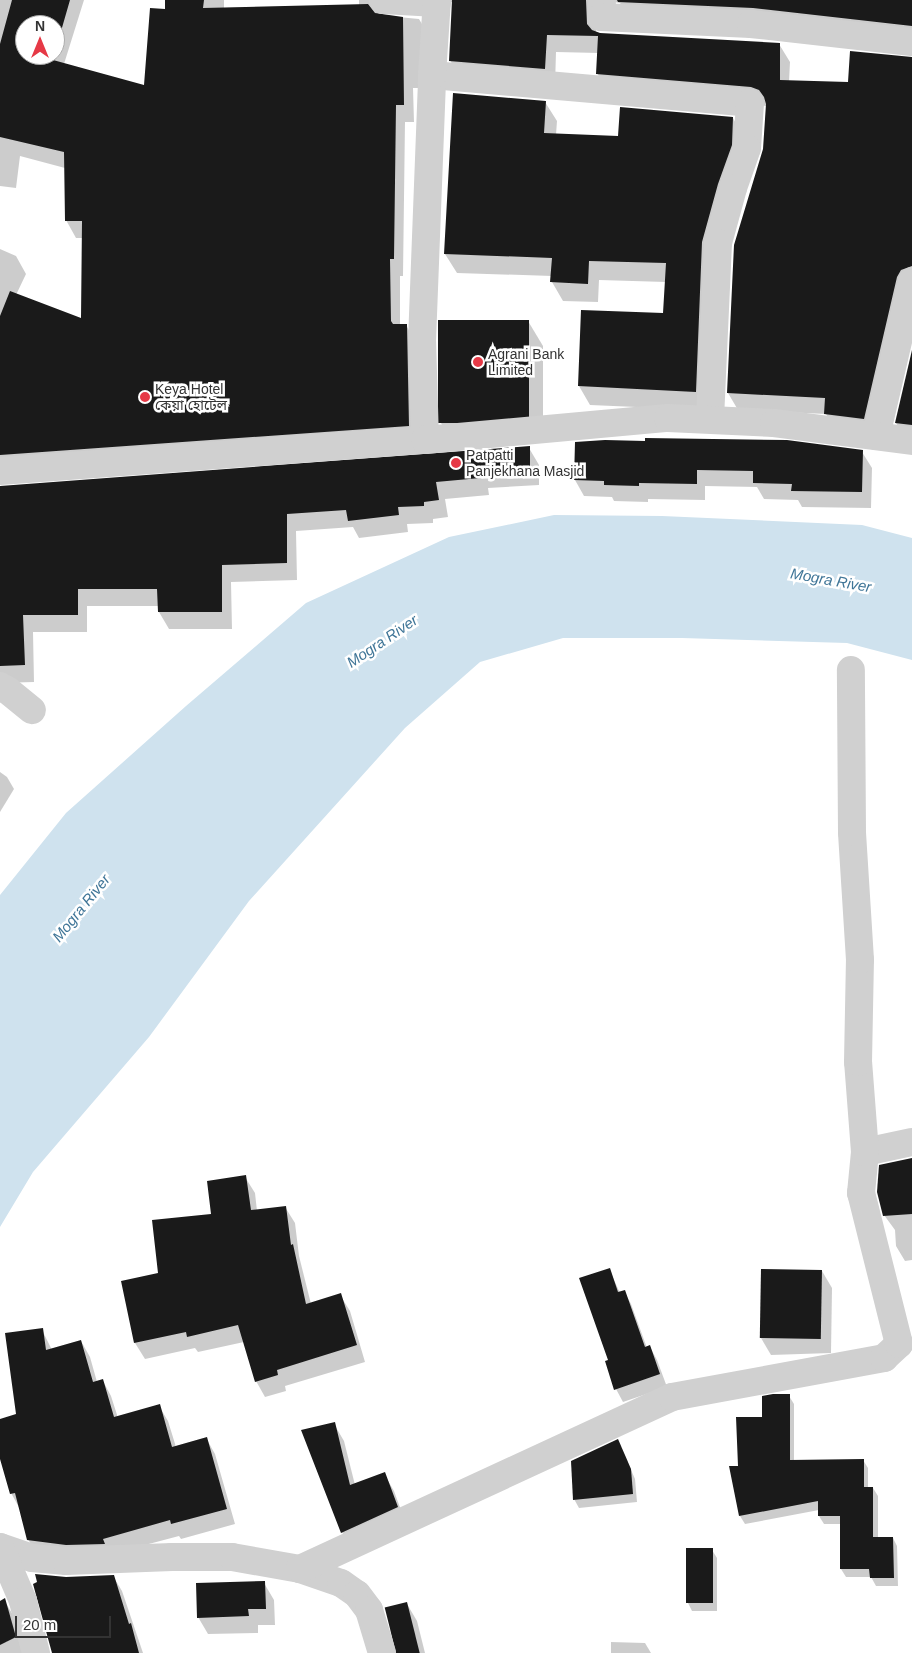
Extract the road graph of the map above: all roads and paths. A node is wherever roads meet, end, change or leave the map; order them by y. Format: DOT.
graph roads {
  1 [pos="383,0"];
  2 [pos="602,0"];
  3 [pos="437,2"];
  4 [pos="912,42"];
  5 [pos="432,75"];
  6 [pos="912,281"];
  7 [pos="710,419"];
  8 [pos="876,436"];
  9 [pos="425,440"];
  10 [pos="912,442"];
  11 [pos="0,471"];
  12 [pos="851,670"];
  13 [pos="0,686"];
  14 [pos="32,710"];
  15 [pos="912,1142"];
  16 [pos="865,1152"];
  17 [pos="0,1547"];
  18 [pos="300,1569"];
  19 [pos="36,1653"];
  20 [pos="382,1653"];
  1 -- 3 [label="street"];
  2 -- 4 [label="street"];
  3 -- 5 [label="street"];
  5 -- 7 [label="street"];
  5 -- 9 [label="street"];
  6 -- 8 [label="street"];
  7 -- 8 [label="street"];
  7 -- 9 [label="street"];
  8 -- 10 [label="street"];
  9 -- 11 [label="street"];
  12 -- 16 [label="street"];
  13 -- 14 [label="street"];
  15 -- 16 [label="street"];
  16 -- 18 [label="street"];
  17 -- 18 [label="street"];
  17 -- 19 [label="street"];
  18 -- 20 [label="street"];
}
